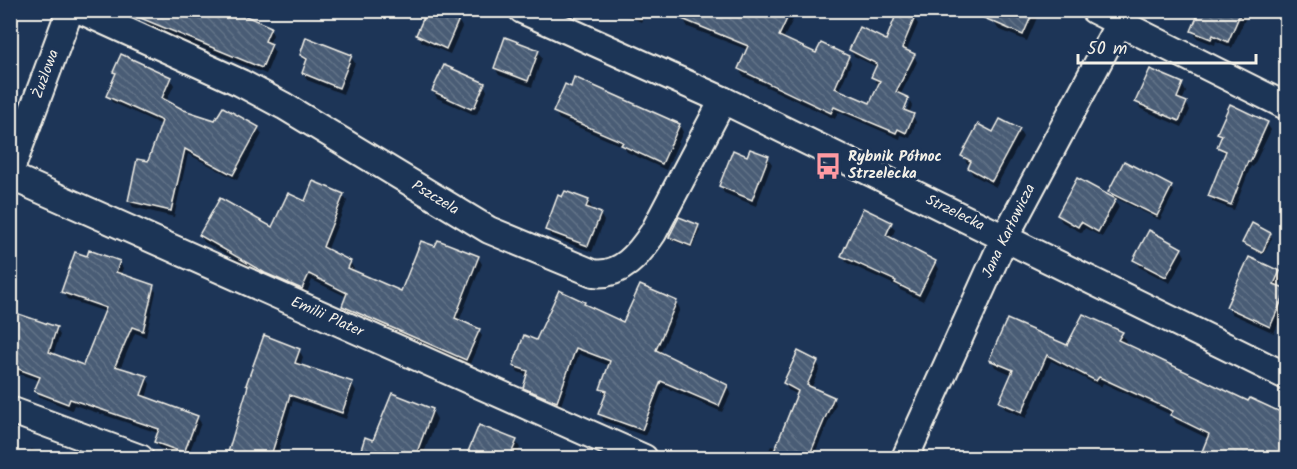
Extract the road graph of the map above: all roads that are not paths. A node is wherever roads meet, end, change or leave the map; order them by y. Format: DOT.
graph roads {
  1 [pos="69,10"];
  2 [pos="80,10"];
  3 [pos="522,10"];
  4 [pos="1094,10"];
  5 [pos="1122,17"];
  6 [pos="723,100"];
  7 [pos="1287,106"];
  8 [pos="10,172"];
  9 [pos="10,176"];
  10 [pos="1005,237"];
  11 [pos="1287,376"];
  12 [pos="10,410"];
  13 [pos="140,459"];
  14 [pos="644,459"];
  15 [pos="905,459"];
  1 -- 8 [label="street, Żużlowa"];
  2 -- 6 [label="street, Pszczela"];
  3 -- 6 [label="street, Strzelecka"];
  4 -- 5 [label="street"];
  5 -- 7 [label="street"];
  5 -- 10 [label="street, Jana Karłowicza"];
  6 -- 10 [label="street, Strzelecka"];
  9 -- 14 [label="street, Emilii Plater"];
  10 -- 11 [label="street, Strzelecka"];
  10 -- 15 [label="street, Jana Karłowicza"];
  12 -- 13 [label="street"];
}
